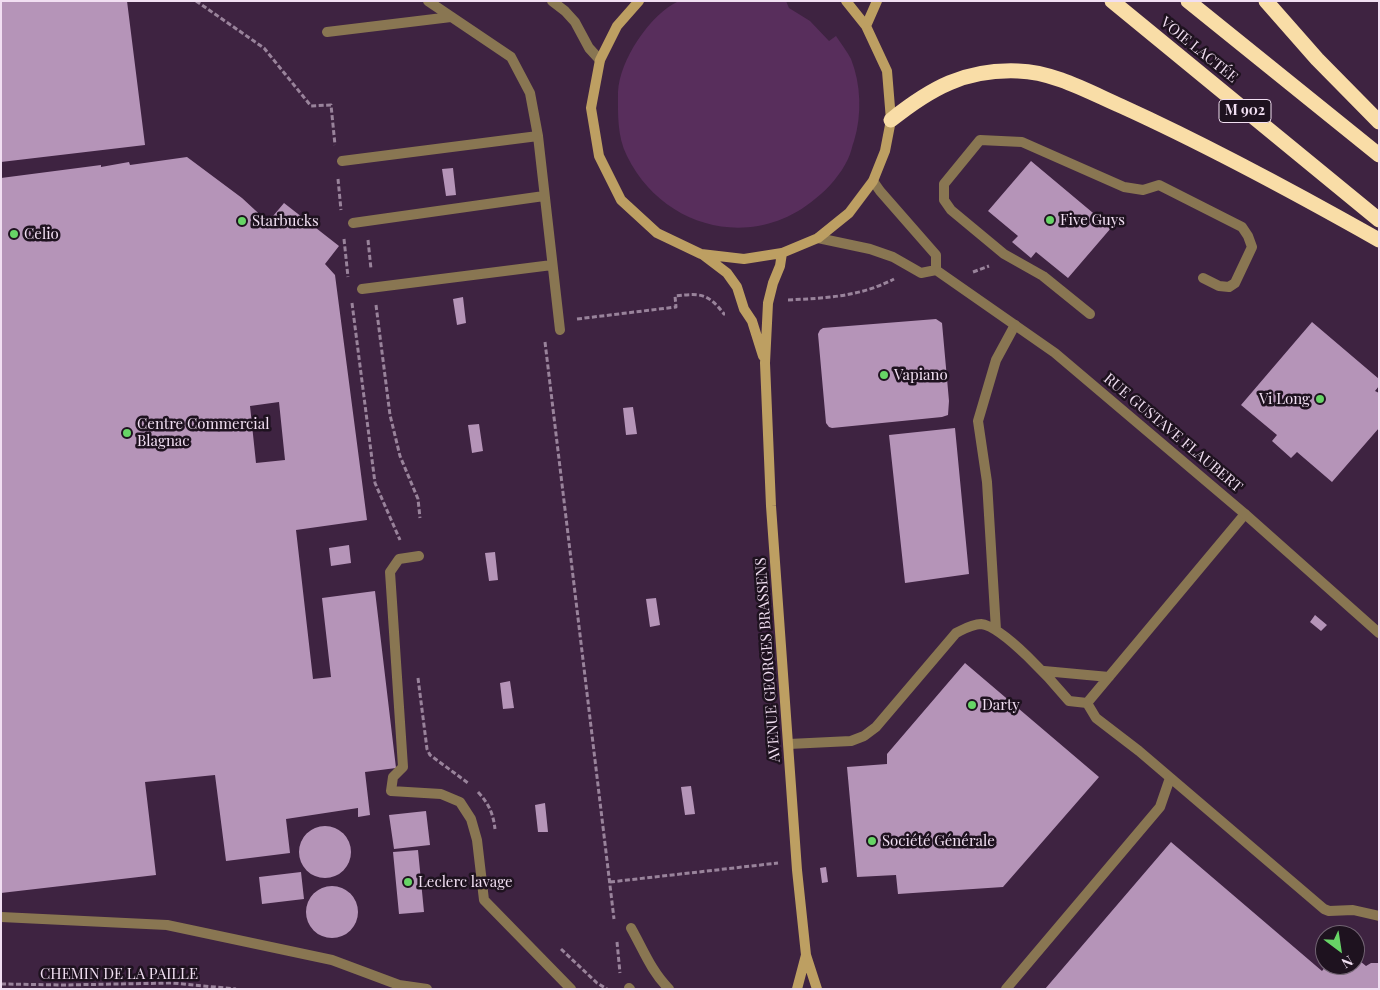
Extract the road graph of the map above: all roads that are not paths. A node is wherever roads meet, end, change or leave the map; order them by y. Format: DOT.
graph roads {
  1 [pos="428,1"];
  2 [pos="552,1"];
  3 [pos="639,1"];
  4 [pos="846,1"];
  5 [pos="877,1"];
  6 [pos="1112,1"];
  7 [pos="1188,1"];
  8 [pos="1266,1"];
  9 [pos="451,17"];
  10 [pos="866,26"];
  11 [pos="327,32"];
  12 [pos="600,60"];
  13 [pos="891,120"];
  14 [pos="1379,122"];
  15 [pos="538,136"];
  16 [pos="1379,155"];
  17 [pos="339,157"];
  18 [pos="873,181"];
  19 [pos="544,196"];
  20 [pos="1379,220"];
  21 [pos="353,223"];
  22 [pos="818,238"];
  23 [pos="1379,240"];
  24 [pos="782,253"];
  25 [pos="701,254"];
  26 [pos="552,265"];
  27 [pos="936,270"];
  28 [pos="1203,278"];
  29 [pos="362,289"];
  30 [pos="1090,314"];
  31 [pos="559,325"];
  32 [pos="1015,325"];
  33 [pos="765,363"];
  34 [pos="1246,514"];
  35 [pos="419,556"];
  36 [pos="996,630"];
  37 [pos="1379,633"];
  38 [pos="1044,671"];
  39 [pos="1109,677"];
  40 [pos="1088,703"];
  41 [pos="789,744"];
  42 [pos="1170,778"];
  43 [pos="1379,916"];
  44 [pos="1,917"];
  45 [pos="631,928"];
  46 [pos="806,954"];
  47 [pos="426,989"];
  48 [pos="571,989"];
  49 [pos="669,989"];
  50 [pos="797,989"];
  51 [pos="817,989"];
  52 [pos="1006,989"];
  1 -- 9 [label="street"];
  2 -- 12 [label="street"];
  3 -- 12 [label="street"];
  4 -- 10 [label="street"];
  5 -- 10 [label="street"];
  6 -- 20 [label="highway, VOIE LACTÉE / M 902"];
  7 -- 16 [label="highway, VOIE LACTÉE"];
  8 -- 14 [label="highway"];
  9 -- 11 [label="street"];
  9 -- 15 [label="street"];
  10 -- 13 [label="street"];
  12 -- 25 [label="street"];
  13 -- 18 [label="street"];
  13 -- 23 [label="highway"];
  15 -- 17 [label="street"];
  15 -- 19 [label="street"];
  18 -- 22 [label="street"];
  18 -- 27 [label="street"];
  19 -- 21 [label="street"];
  19 -- 26 [label="street"];
  22 -- 24 [label="street"];
  22 -- 27 [label="street, RUE GUSTAVE FLAUBERT"];
  24 -- 25 [label="street"];
  24 -- 33 [label="street, AVENUE GEORGES BRASSENS"];
  25 -- 33 [label="street, AVENUE GEORGES BRASSENS"];
  26 -- 29 [label="street"];
  26 -- 31 [label="street"];
  27 -- 32 [label="street, RUE GUSTAVE FLAUBERT"];
  28 -- 30 [label="street"];
  32 -- 34 [label="street, RUE GUSTAVE FLAUBERT"];
  32 -- 36 [label="street"];
  33 -- 41 [label="street, AVENUE GEORGES BRASSENS"];
  34 -- 37 [label="street, RUE GUSTAVE FLAUBERT"];
  34 -- 39 [label="street"];
  35 -- 48 [label="street"];
  36 -- 38 [label="street"];
  36 -- 41 [label="street"];
  38 -- 39 [label="street"];
  38 -- 40 [label="street"];
  39 -- 40 [label="street"];
  40 -- 42 [label="street"];
  41 -- 46 [label="street, AVENUE GEORGES BRASSENS"];
  42 -- 43 [label="street"];
  42 -- 52 [label="street"];
  44 -- 47 [label="street"];
  45 -- 49 [label="street"];
  46 -- 50 [label="street, AVENUE GEORGES BRASSENS"];
  46 -- 51 [label="street, AVENUE GEORGES BRASSENS"];
}
